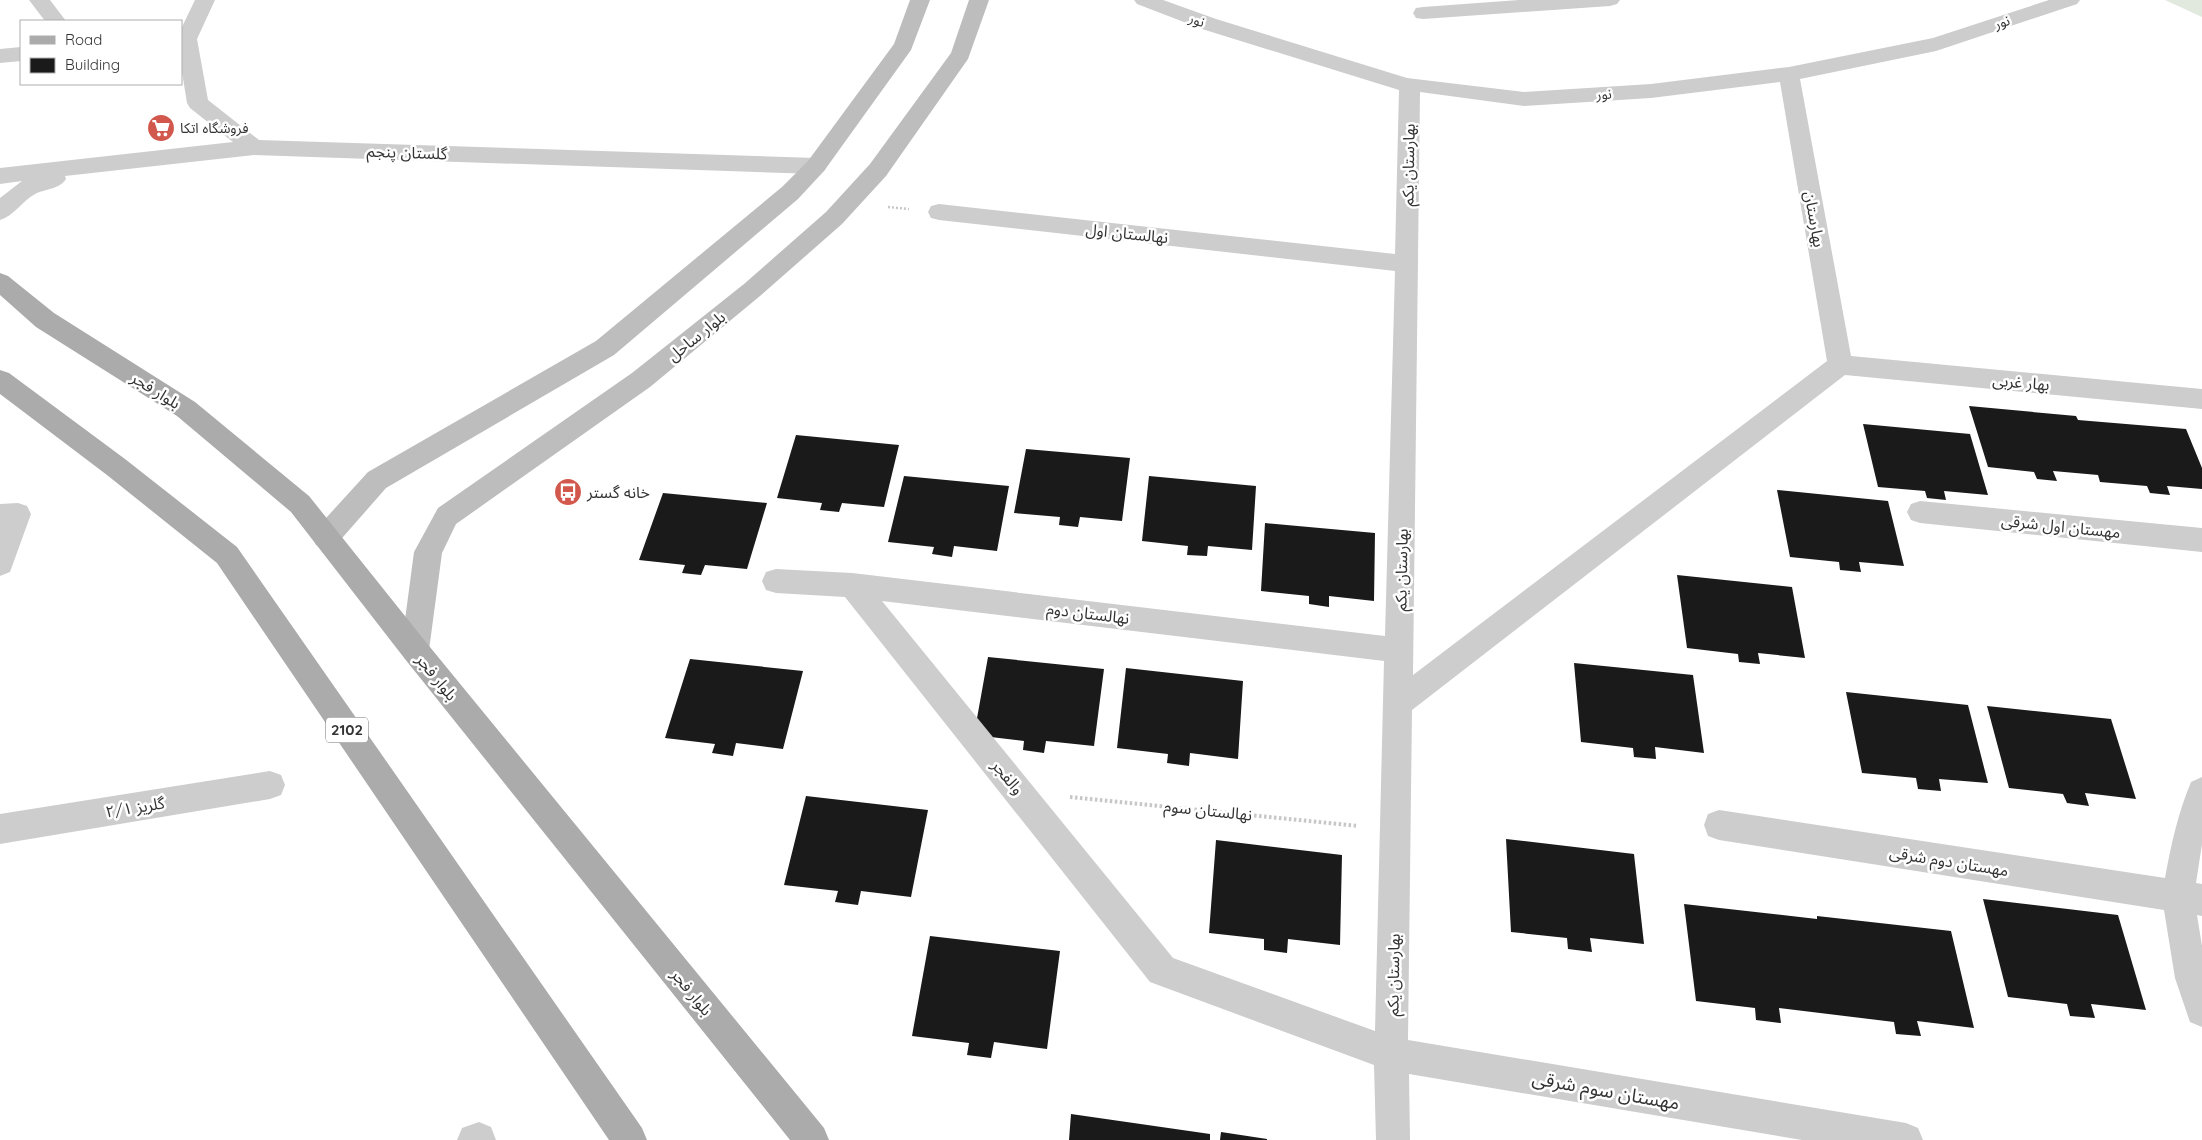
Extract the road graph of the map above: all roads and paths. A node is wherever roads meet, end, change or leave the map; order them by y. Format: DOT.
graph roads {
  1 [pos="40,0"];
  2 [pos="204,0"];
  3 [pos="920,0"];
  4 [pos="979,0"];
  5 [pos="1144,0"];
  6 [pos="1610,0"];
  7 [pos="2070,0"];
  8 [pos="1424,13"];
  9 [pos="55,20"];
  10 [pos="184,40"];
  11 [pos="20,54"];
  12 [pos="0,56"];
  13 [pos="1789,74"];
  14 [pos="1410,86"];
  15 [pos="254,147"];
  16 [pos="117,164"];
  17 [pos="816,166"];
  18 [pos="0,176"];
  19 [pos="847,202"];
  20 [pos="0,212"];
  21 [pos="939,212"];
  22 [pos="1406,264"];
  23 [pos="0,282"];
  24 [pos="1840,365"];
  25 [pos="0,380"];
  26 [pos="2202,399"];
  27 [pos="1920,512"];
  28 [pos="0,515"];
  29 [pos="326,537"];
  30 [pos="2202,540"];
  31 [pos="0,564"];
  32 [pos="776,581"];
  33 [pos="852,585"];
  34 [pos="415,650"];
  35 [pos="1399,650"];
  36 [pos="1398,704"];
  37 [pos="270,785"];
  38 [pos="1020,791"];
  39 [pos="2202,792"];
  40 [pos="1719,825"];
  41 [pos="0,829"];
  42 [pos="1396,829"];
  43 [pos="2190,899"];
  44 [pos="2202,1010"];
  45 [pos="1391,1054"];
  46 [pos="630,1140"];
  47 [pos="812,1140"];
  48 [pos="1392,1140"];
  49 [pos="1906,1140"];
  1 -- 9 [label="street"];
  2 -- 10 [label="street"];
  3 -- 17 [label="main road"];
  4 -- 19 [label="main road, بلوار ساحل"];
  5 -- 14 [label="street, نور"];
  6 -- 8 [label="street"];
  7 -- 13 [label="street, نور"];
  10 -- 15 [label="street"];
  11 -- 12 [label="street"];
  13 -- 14 [label="street, نور"];
  13 -- 24 [label="street, بهارستان"];
  14 -- 22 [label="street, بهارستان یکم"];
  15 -- 16 [label="street, گلستان پنجم"];
  15 -- 17 [label="street, گلستان پنجم"];
  16 -- 18 [label="street, گلستان پنجم"];
  16 -- 20 [label="street"];
  17 -- 29 [label="main road"];
  19 -- 21 [label="path"];
  19 -- 34 [label="main road, بلوار ساحل"];
  21 -- 22 [label="street, نهالستان اول"];
  22 -- 35 [label="street, بهارستان یکم"];
  23 -- 29 [label="main road, بلوار فجر"];
  24 -- 26 [label="street, بهار غربی"];
  24 -- 36 [label="street"];
  25 -- 46 [label="main road, 2102"];
  27 -- 30 [label="street, مهستان اول شرقی"];
  28 -- 31 [label="street"];
  29 -- 34 [label="main road, بلوار فجر"];
  32 -- 33 [label="street, نهالستان دوم"];
  33 -- 35 [label="street, نهالستان دوم"];
  33 -- 38 [label="street, والفجر"];
  34 -- 47 [label="main road, بلوار فجر"];
  35 -- 36 [label="street, بهارستان یکم"];
  36 -- 42 [label="street, بهارستان یکم"];
  37 -- 41 [label="street, گلریز ۲/۱"];
  38 -- 42 [label="path, نهالستان سوم"];
  38 -- 45 [label="street, والفجر"];
  39 -- 43 [label="street"];
  40 -- 43 [label="street, مهستان دوم شرقی"];
  42 -- 45 [label="street, بهارستان یکم"];
  43 -- 44 [label="street"];
  45 -- 48 [label="street"];
  45 -- 49 [label="street, مهستان سوم شرقی"];
}
